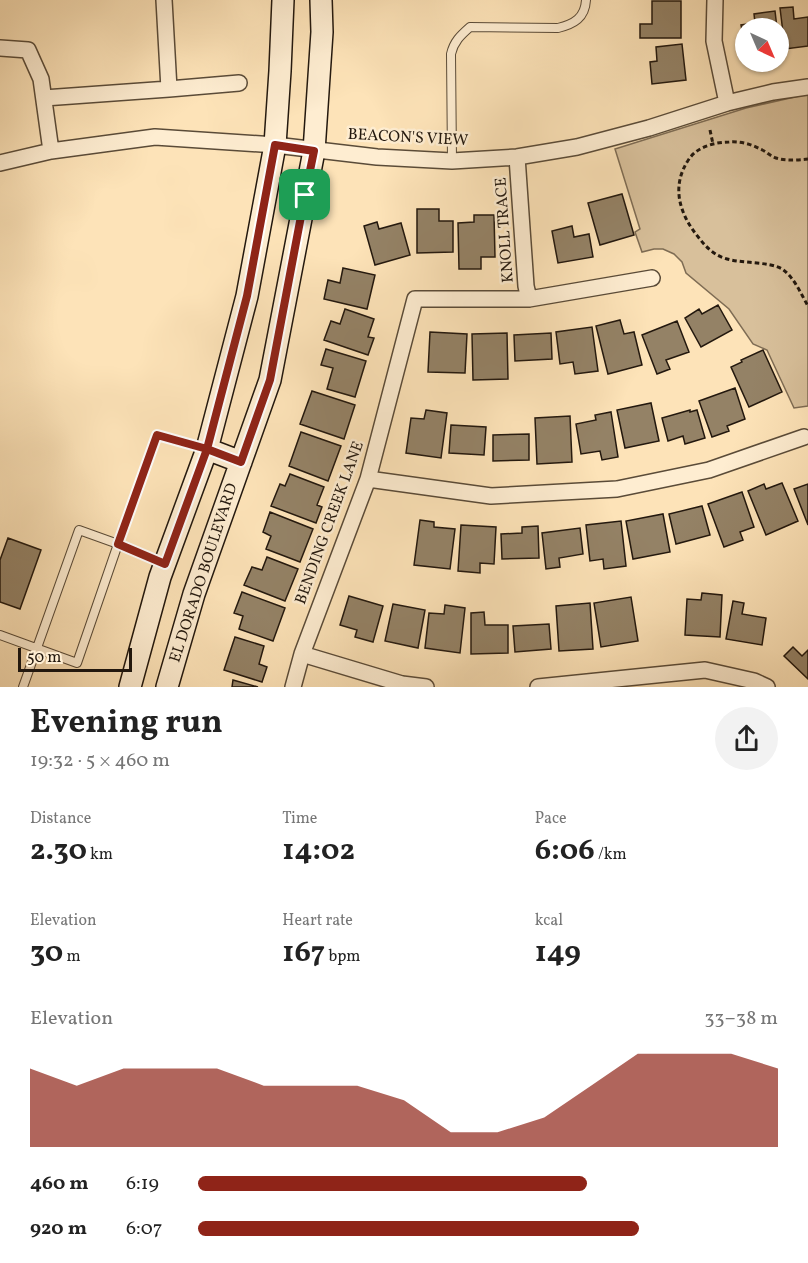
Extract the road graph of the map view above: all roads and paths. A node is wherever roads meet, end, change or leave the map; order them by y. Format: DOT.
graph roads {
  1 [pos="164,0"];
  2 [pos="283,0"];
  3 [pos="321,0"];
  4 [pos="586,0"];
  5 [pos="715,0"];
  6 [pos="0,48"];
  7 [pos="239,83"];
  8 [pos="808,87"];
  9 [pos="169,88"];
  10 [pos="44,99"];
  11 [pos="727,104"];
  12 [pos="710,130"];
  13 [pos="713,144"];
  14 [pos="275,145"];
  15 [pos="51,151"];
  16 [pos="314,151"];
  17 [pos="517,157"];
  18 [pos="808,159"];
  19 [pos="452,161"];
  20 [pos="0,163"];
  21 [pos="652,278"];
  22 [pos="529,299"];
  23 [pos="808,306"];
  24 [pos="804,437"];
  25 [pos="207,449"];
  26 [pos="241,462"];
  27 [pos="368,479"];
  28 [pos="118,544"];
  29 [pos="165,564"];
  30 [pos="0,635"];
  31 [pos="37,648"];
  32 [pos="302,654"];
  33 [pos="23,687"];
  34 [pos="130,687"];
  35 [pos="167,687"];
  36 [pos="293,687"];
  37 [pos="426,687"];
  38 [pos="538,687"];
  39 [pos="767,687"];
  1 -- 9 [label="street"];
  2 -- 14 [label="main road"];
  3 -- 16 [label="main road, EL DORADO BOULEVARD"];
  4 -- 19 [label="lane"];
  5 -- 11 [label="street"];
  6 -- 10 [label="street"];
  7 -- 9 [label="street"];
  8 -- 11 [label="street, BEACON'S VIEW"];
  9 -- 10 [label="street"];
  10 -- 15 [label="street"];
  11 -- 17 [label="street, BEACON'S VIEW"];
  12 -- 13 [label="path"];
  13 -- 18 [label="path"];
  13 -- 23 [label="path"];
  14 -- 15 [label="street, BEACON'S VIEW"];
  14 -- 16 [label="street, BEACON'S VIEW"];
  14 -- 25 [label="main road"];
  15 -- 20 [label="street, BEACON'S VIEW"];
  16 -- 19 [label="street, BEACON'S VIEW"];
  16 -- 26 [label="main road, EL DORADO BOULEVARD"];
  17 -- 19 [label="street, BEACON'S VIEW"];
  17 -- 22 [label="street, KNOLL TRACE"];
  21 -- 22 [label="street"];
  22 -- 27 [label="street, BENDING CREEK LANE"];
  24 -- 27 [label="street"];
  25 -- 26 [label="main road"];
  25 -- 28 [label="lane"];
  25 -- 29 [label="main road"];
  26 -- 35 [label="main road, EL DORADO BOULEVARD"];
  27 -- 32 [label="street, BENDING CREEK LANE"];
  28 -- 29 [label="lane"];
  28 -- 31 [label="lane"];
  28 -- 31 [label="lane"];
  29 -- 34 [label="main road"];
  30 -- 31 [label="lane"];
  31 -- 33 [label="lane"];
  32 -- 36 [label="street, BENDING CREEK LANE"];
  32 -- 37 [label="street"];
  38 -- 39 [label="street"];
}
